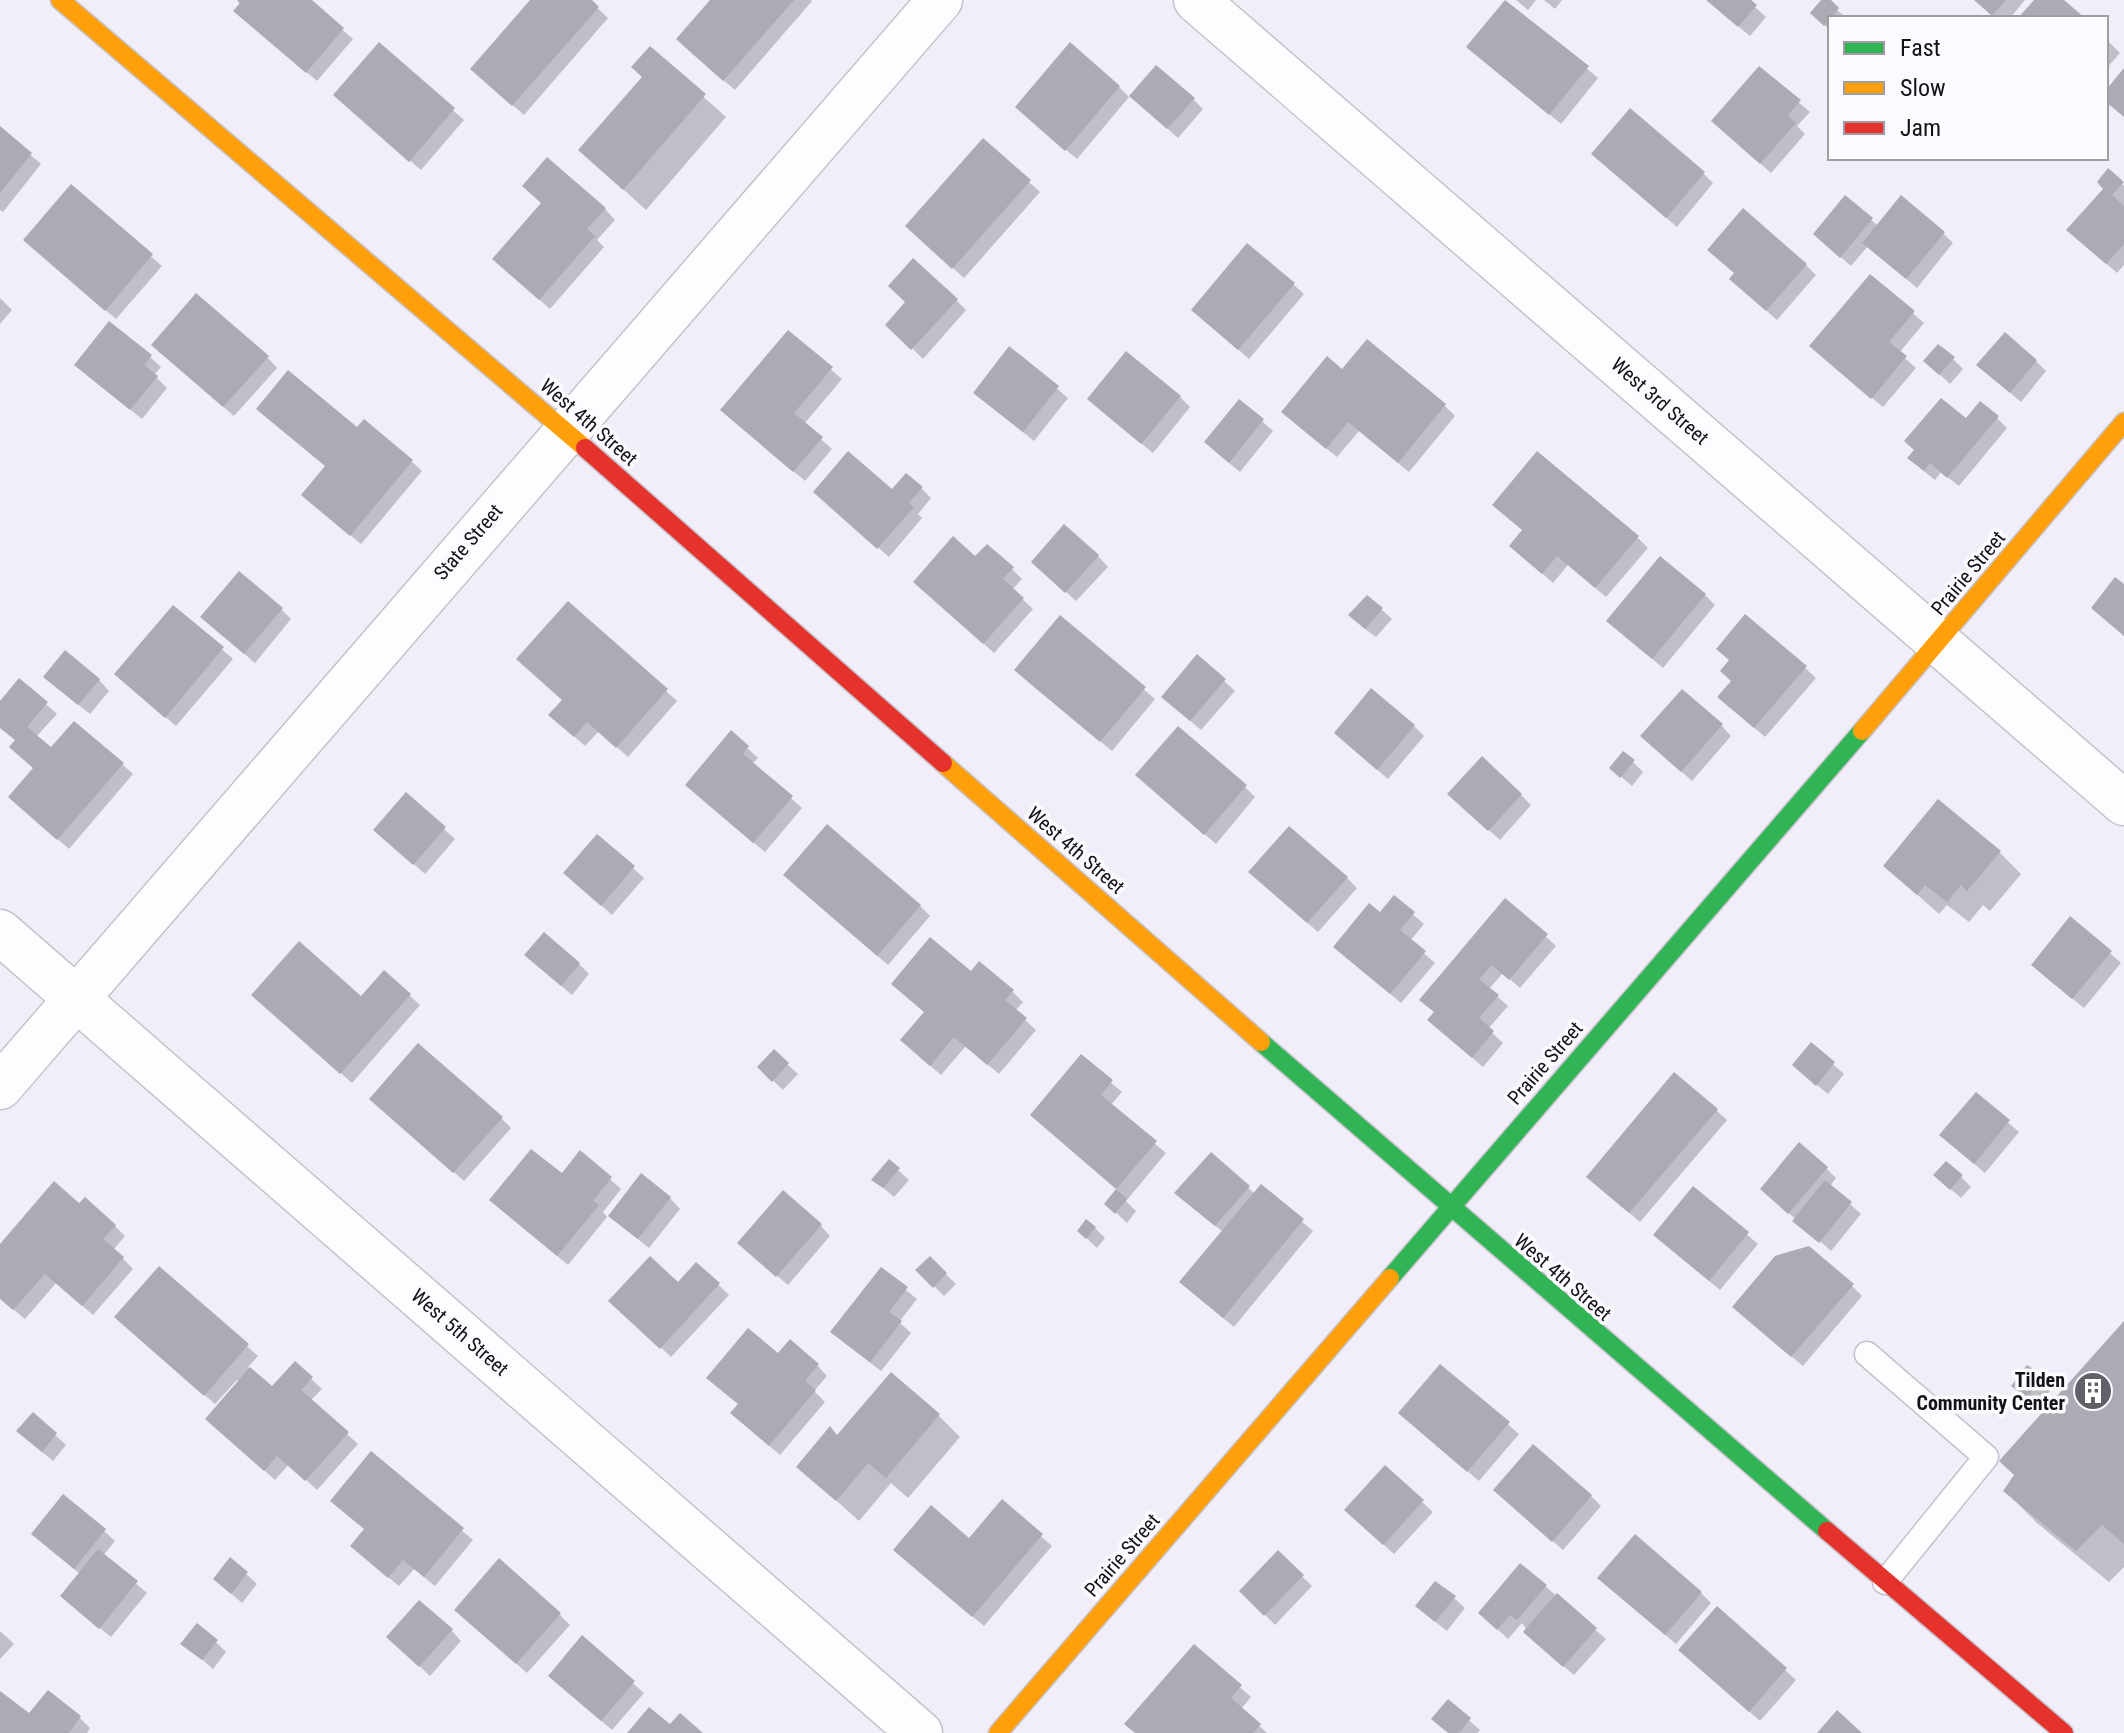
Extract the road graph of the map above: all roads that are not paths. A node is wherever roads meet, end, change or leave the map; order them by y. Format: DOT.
graph roads {
  1 [pos="60,0"];
  2 [pos="940,0"];
  3 [pos="1196,0"];
  4 [pos="2124,422"];
  5 [pos="565,430"];
  6 [pos="1938,642"];
  7 [pos="2124,803"];
  8 [pos="0,932"];
  9 [pos="78,998"];
  10 [pos="0,1087"];
  11 [pos="1449,1208"];
  12 [pos="1867,1354"];
  13 [pos="1885,1582"];
  14 [pos="920,1733"];
  15 [pos="998,1733"];
  16 [pos="2064,1733"];
  1 -- 5 [label="street, West 4th Street"];
  2 -- 5 [label="street, State Street"];
  3 -- 6 [label="street, West 3rd Street"];
  4 -- 6 [label="street, Prairie Street"];
  5 -- 9 [label="street, State Street"];
  5 -- 11 [label="street, West 4th Street"];
  6 -- 7 [label="street, West 3rd Street"];
  6 -- 11 [label="street, Prairie Street"];
  8 -- 9 [label="street, West 5th Street"];
  9 -- 10 [label="street, State Street"];
  9 -- 14 [label="street, West 5th Street"];
  11 -- 13 [label="street, West 4th Street"];
  11 -- 15 [label="street, Prairie Street"];
  12 -- 13 [label="lane"];
  13 -- 16 [label="street, West 4th Street"];
}
